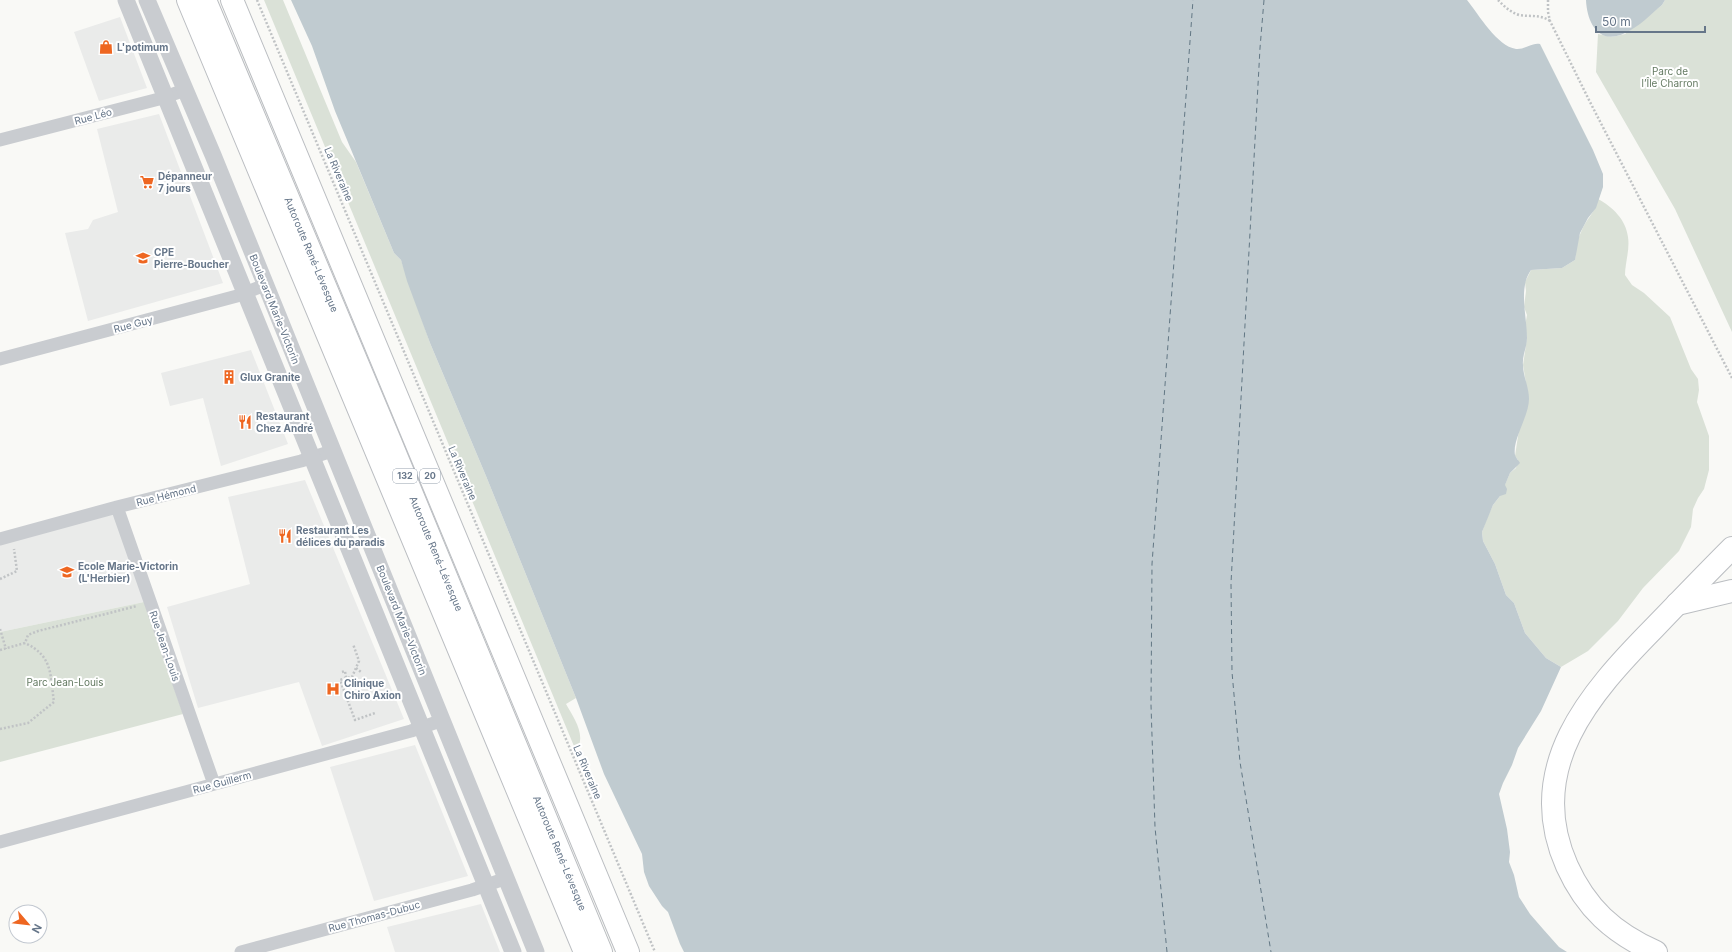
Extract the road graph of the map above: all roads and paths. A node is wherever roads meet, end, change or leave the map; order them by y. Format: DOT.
graph roads {
  1 [pos="126,0"];
  2 [pos="147,0"];
  3 [pos="174,0"];
  4 [pos="188,0"];
  5 [pos="206,0"];
  6 [pos="232,0"];
  7 [pos="258,0"];
  8 [pos="1498,0"];
  9 [pos="1548,0"];
  10 [pos="1550,21"];
  11 [pos="185,90"];
  12 [pos="165,97"];
  13 [pos="0,140"];
  14 [pos="265,286"];
  15 [pos="246,293"];
  16 [pos="0,359"];
  17 [pos="1732,378"];
  18 [pos="332,450"];
  19 [pos="312,458"];
  20 [pos="117,507"];
  21 [pos="6,537"];
  22 [pos="1732,548"];
  23 [pos="0,580"];
  24 [pos="1732,591"];
  25 [pos="144,604"];
  26 [pos="1677,604"];
  27 [pos="0,629"];
  28 [pos="25,643"];
  29 [pos="353,644"];
  30 [pos="6,648"];
  31 [pos="0,650"];
  32 [pos="356,668"];
  33 [pos="342,672"];
  34 [pos="361,672"];
  35 [pos="346,678"];
  36 [pos="375,713"];
  37 [pos="442,720"];
  38 [pos="422,728"];
  39 [pos="0,729"];
  40 [pos="214,784"];
  41 [pos="0,842"];
  42 [pos="507,878"];
  43 [pos="486,885"];
  44 [pos="241,952"];
  45 [pos="513,952"];
  46 [pos="536,952"];
  47 [pos="569,952"];
  48 [pos="585,952"];
  49 [pos="601,952"];
  50 [pos="628,952"];
  51 [pos="655,952"];
  52 [pos="1656,952"];
  1 -- 12 [label="street"];
  2 -- 11 [label="street, Boulevard Marie-Victorin"];
  3 -- 47 [label="highway"];
  4 -- 48 [label="highway"];
  5 -- 49 [label="highway, Autoroute René-Lévesque / 132"];
  6 -- 50 [label="highway, 20"];
  7 -- 51 [label="path, La Riveraine"];
  8 -- 10 [label="path"];
  9 -- 10 [label="path"];
  10 -- 17 [label="path"];
  11 -- 12 [label="street, Rue Léo"];
  11 -- 14 [label="street, Boulevard Marie-Victorin"];
  12 -- 13 [label="street, Rue Léo"];
  12 -- 15 [label="street"];
  14 -- 15 [label="street, Rue Guy"];
  14 -- 18 [label="street, Boulevard Marie-Victorin"];
  15 -- 16 [label="street, Rue Guy"];
  15 -- 19 [label="street"];
  18 -- 19 [label="street, Rue Hémond"];
  18 -- 37 [label="street, Boulevard Marie-Victorin"];
  19 -- 20 [label="street, Rue Hémond"];
  19 -- 38 [label="street"];
  20 -- 21 [label="street, Rue Hémond"];
  20 -- 40 [label="street, Rue Jean-Louis"];
  21 -- 23 [label="path"];
  22 -- 26 [label="highway"];
  24 -- 26 [label="highway"];
  25 -- 28 [label="path"];
  26 -- 52 [label="highway"];
  27 -- 30 [label="path"];
  28 -- 30 [label="path"];
  28 -- 39 [label="path"];
  29 -- 32 [label="path"];
  30 -- 31 [label="path"];
  32 -- 34 [label="path"];
  32 -- 35 [label="path"];
  33 -- 35 [label="path"];
  35 -- 36 [label="path"];
  37 -- 38 [label="street, Rue Guillerm"];
  37 -- 42 [label="street, Boulevard Marie-Victorin"];
  38 -- 40 [label="street, Rue Guillerm"];
  38 -- 43 [label="street"];
  40 -- 41 [label="street, Rue Guillerm"];
  42 -- 43 [label="street, Rue Thomas-Dubuc"];
  42 -- 46 [label="street, Boulevard Marie-Victorin"];
  43 -- 44 [label="street, Rue Thomas-Dubuc"];
  43 -- 45 [label="street"];
}
